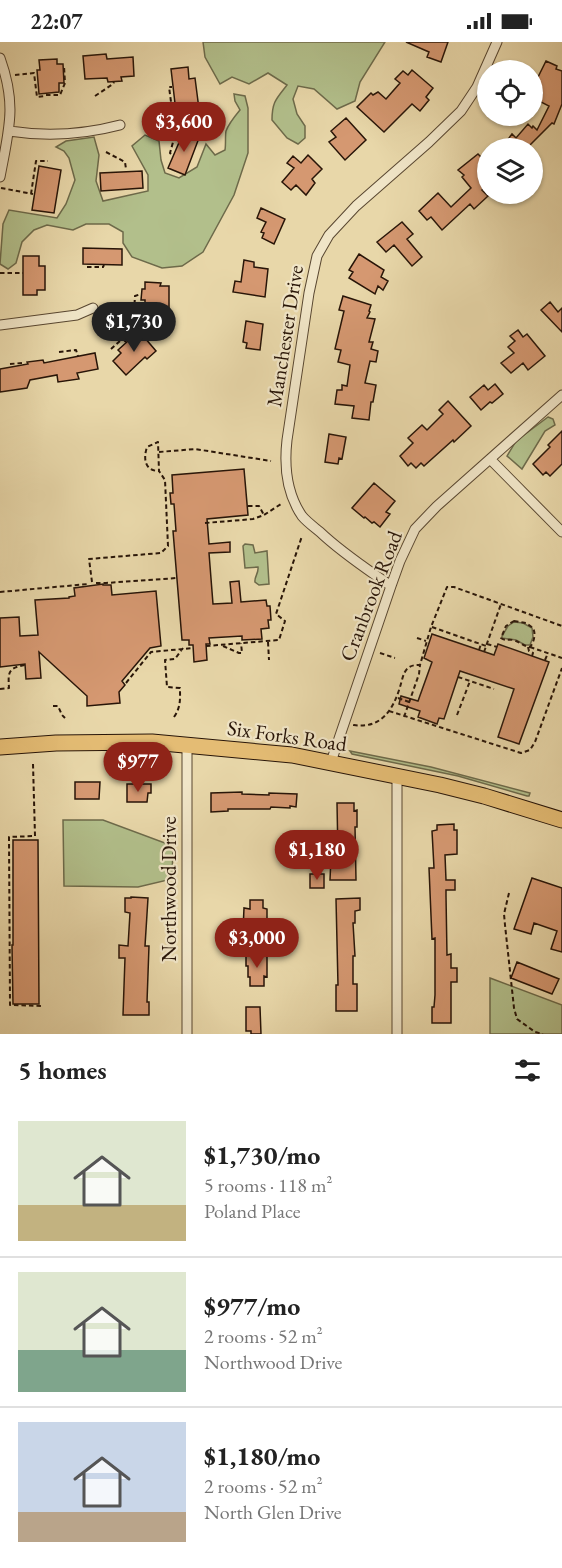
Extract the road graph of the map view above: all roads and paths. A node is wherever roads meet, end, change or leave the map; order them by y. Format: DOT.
graph roads {
  1 [pos="497,42"];
  2 [pos="0,58"];
  3 [pos="64,66"];
  4 [pos="6,75"];
  5 [pos="114,82"];
  6 [pos="172,87"];
  7 [pos="95,96"];
  8 [pos="172,109"];
  9 [pos="120,125"];
  10 [pos="9,131"];
  11 [pos="175,135"];
  12 [pos="106,152"];
  13 [pos="171,154"];
  14 [pos="48,161"];
  15 [pos="126,169"];
  16 [pos="0,177"];
  17 [pos="0,188"];
  18 [pos="104,265"];
  19 [pos="87,267"];
  20 [pos="0,273"];
  21 [pos="23,273"];
  22 [pos="141,294"];
  23 [pos="93,308"];
  24 [pos="134,312"];
  25 [pos="0,325"];
  26 [pos="126,342"];
  27 [pos="111,349"];
  28 [pos="59,352"];
  29 [pos="78,356"];
  30 [pos="22,363"];
  31 [pos="10,364"];
  32 [pos="562,395"];
  33 [pos="159,452"];
  34 [pos="490,459"];
  35 [pos="271,461"];
  36 [pos="159,471"];
  37 [pos="281,504"];
  38 [pos="248,506"];
  39 [pos="264,515"];
  40 [pos="205,523"];
  41 [pos="562,532"];
  42 [pos="302,536"];
  43 [pos="177,578"];
  44 [pos="92,583"];
  45 [pos="391,586"];
  46 [pos="0,592"];
  47 [pos="501,604"];
  48 [pos="562,626"];
  49 [pos="431,627"];
  50 [pos="417,638"];
  51 [pos="268,641"];
  52 [pos="426,641"];
  53 [pos="241,644"];
  54 [pos="481,644"];
  55 [pos="222,645"];
  56 [pos="486,645"];
  57 [pos="206,646"];
  58 [pos="497,647"];
  59 [pos="529,647"];
  60 [pos="183,648"];
  61 [pos="193,648"];
  62 [pos="479,650"];
  63 [pos="484,652"];
  64 [pos="380,653"];
  65 [pos="548,653"];
  66 [pos="532,656"];
  67 [pos="395,658"];
  68 [pos="562,658"];
  69 [pos="269,660"];
  70 [pos="545,660"];
  71 [pos="25,665"];
  72 [pos="420,665"];
  73 [pos="562,668"];
  74 [pos="458,677"];
  75 [pos="470,681"];
  76 [pos="126,683"];
  77 [pos="0,689"];
  78 [pos="495,689"];
  79 [pos="397,697"];
  80 [pos="409,702"];
  81 [pos="53,706"];
  82 [pos="389,711"];
  83 [pos="457,715"];
  84 [pos="174,717"];
  85 [pos="404,717"];
  86 [pos="65,718"];
  87 [pos="351,733"];
  88 [pos="187,745"];
  89 [pos="0,747"];
  90 [pos="331,762"];
  91 [pos="33,764"];
  92 [pos="397,776"];
  93 [pos="562,820"];
  94 [pos="509,892"];
  95 [pos="42,1006"];
  96 [pos="188,1034"];
  97 [pos="397,1034"];
  98 [pos="543,1034"];
  1 -- 45 [label="street, Manchester Drive"];
  2 -- 4 [label="street"];
  3 -- 4 [label="path"];
  4 -- 10 [label="street"];
  5 -- 7 [label="path"];
  6 -- 8 [label="path"];
  9 -- 10 [label="street"];
  10 -- 16 [label="street"];
  11 -- 13 [label="path"];
  12 -- 15 [label="path"];
  14 -- 17 [label="path"];
  18 -- 19 [label="path"];
  20 -- 21 [label="path"];
  22 -- 24 [label="path"];
  23 -- 25 [label="street"];
  26 -- 27 [label="path"];
  28 -- 29 [label="path"];
  30 -- 31 [label="path"];
  32 -- 34 [label="street, Cranbrook Road"];
  33 -- 35 [label="path"];
  33 -- 36 [label="path"];
  33 -- 36 [label="path"];
  34 -- 41 [label="street"];
  34 -- 45 [label="street, Cranbrook Road"];
  36 -- 44 [label="path"];
  37 -- 39 [label="path"];
  38 -- 39 [label="path"];
  39 -- 40 [label="path"];
  42 -- 51 [label="path"];
  43 -- 44 [label="path"];
  44 -- 46 [label="path"];
  45 -- 90 [label="street, Cranbrook Road"];
  47 -- 48 [label="path"];
  47 -- 49 [label="path"];
  47 -- 56 [label="path"];
  49 -- 52 [label="path"];
  49 -- 54 [label="path"];
  50 -- 52 [label="path"];
  51 -- 53 [label="path"];
  51 -- 69 [label="path"];
  52 -- 72 [label="path"];
  53 -- 55 [label="path"];
  53 -- 55 [label="path"];
  54 -- 56 [label="path"];
  54 -- 62 [label="path"];
  55 -- 57 [label="path"];
  56 -- 58 [label="path"];
  56 -- 63 [label="path"];
  59 -- 59 [label="path"];
  59 -- 65 [label="path"];
  59 -- 66 [label="path"];
  60 -- 61 [label="path"];
  60 -- 76 [label="path"];
  60 -- 84 [label="path"];
  64 -- 67 [label="path"];
  65 -- 68 [label="path"];
  65 -- 70 [label="path"];
  71 -- 77 [label="path"];
  72 -- 79 [label="path"];
  72 -- 80 [label="path"];
  73 -- 85 [label="path"];
  74 -- 75 [label="path"];
  75 -- 78 [label="path"];
  75 -- 83 [label="path"];
  79 -- 80 [label="path"];
  79 -- 82 [label="path"];
  80 -- 85 [label="path"];
  81 -- 86 [label="path"];
  82 -- 85 [label="path"];
  82 -- 87 [label="path"];
  88 -- 89 [label="main road, Six Forks Road"];
  88 -- 90 [label="main road, Six Forks Road"];
  88 -- 96 [label="street, Northwood Drive"];
  90 -- 92 [label="main road, Six Forks Road"];
  91 -- 95 [label="path"];
  92 -- 93 [label="main road, Six Forks Road"];
  92 -- 97 [label="street"];
  94 -- 98 [label="path"];
}
